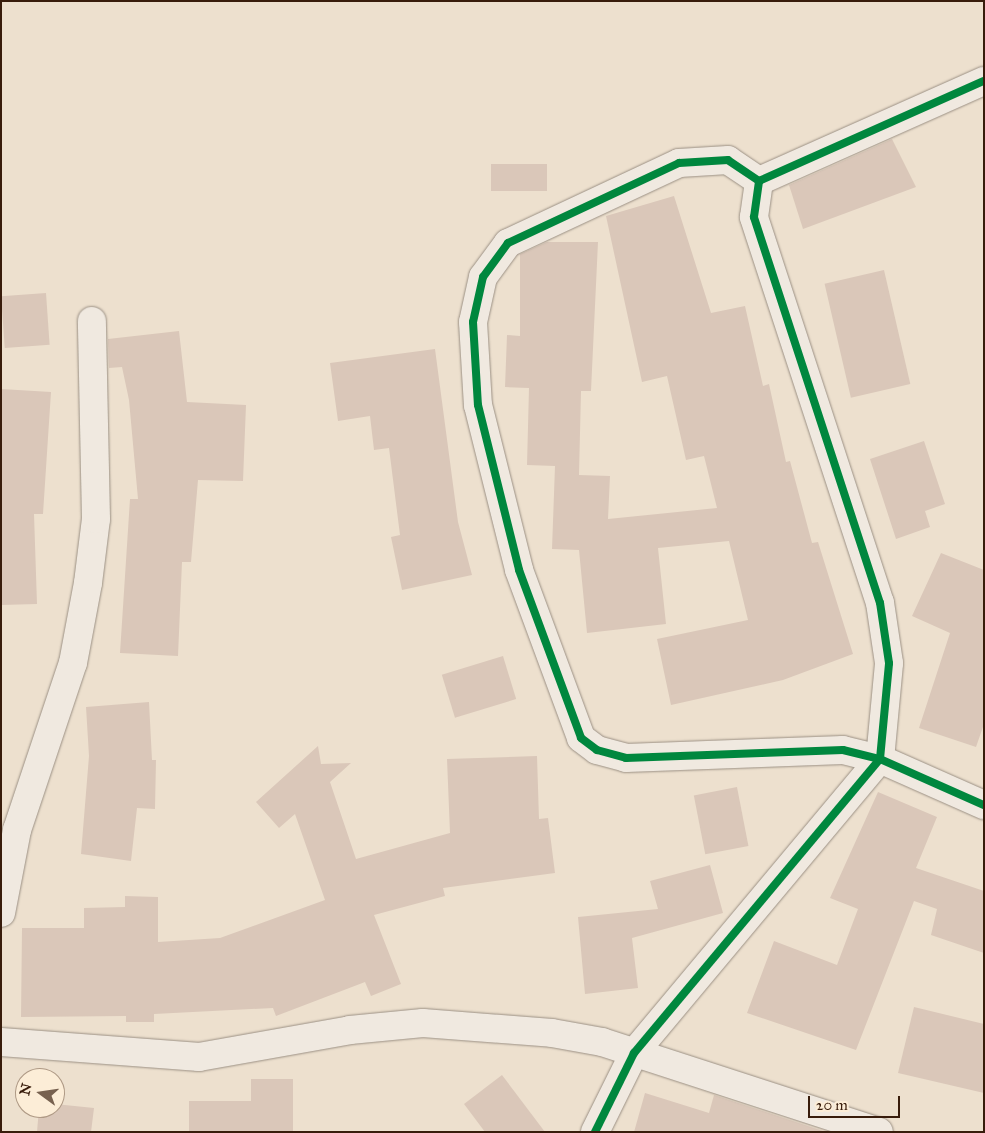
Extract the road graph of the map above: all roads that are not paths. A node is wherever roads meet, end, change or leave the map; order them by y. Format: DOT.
graph roads {
  1 [pos="984,81"];
  2 [pos="759,181"];
  3 [pos="92,321"];
  4 [pos="880,759"];
  5 [pos="984,805"];
  6 [pos="1,913"];
  7 [pos="1,1042"];
  8 [pos="634,1053"];
  9 [pos="595,1132"];
  10 [pos="879,1132"];
  1 -- 2 [label="street"];
  2 -- 4 [label="street"];
  2 -- 4 [label="street"];
  3 -- 6 [label="street"];
  4 -- 5 [label="street"];
  4 -- 8 [label="street"];
  7 -- 8 [label="street"];
  8 -- 9 [label="street"];
  8 -- 10 [label="street"];
}
